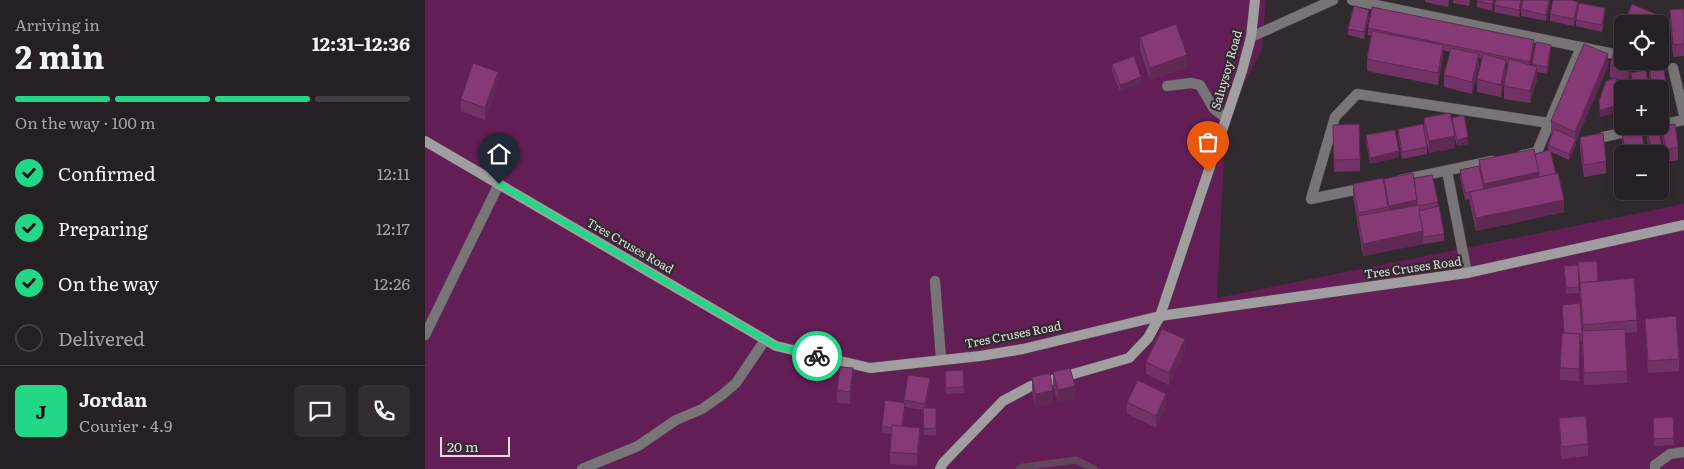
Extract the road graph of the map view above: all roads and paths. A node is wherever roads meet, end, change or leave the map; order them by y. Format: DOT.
graph roads {
  1 [pos="1255,0"];
  2 [pos="1333,0"];
  3 [pos="1352,0"];
  4 [pos="1251,37"];
  5 [pos="1581,47"];
  6 [pos="1614,54"];
  7 [pos="1673,68"];
  8 [pos="1167,86"];
  9 [pos="1684,115"];
  10 [pos="1226,118"];
  11 [pos="1684,120"];
  12 [pos="1549,123"];
  13 [pos="1669,123"];
  14 [pos="1614,135"];
  15 [pos="1603,137"];
  16 [pos="425,141"];
  17 [pos="1447,171"];
  18 [pos="499,184"];
  19 [pos="1684,225"];
  20 [pos="1467,273"];
  21 [pos="935,281"];
  22 [pos="1160,316"];
  23 [pos="425,335"];
  24 [pos="765,340"];
  25 [pos="941,359"];
  26 [pos="1684,452"];
  27 [pos="582,469"];
  28 [pos="940,469"];
  29 [pos="1655,469"];
  1 -- 4 [label="main road, Saluysoy Road"];
  2 -- 4 [label="street"];
  3 -- 5 [label="street"];
  4 -- 10 [label="main road, Saluysoy Road"];
  5 -- 6 [label="street"];
  5 -- 12 [label="street"];
  7 -- 9 [label="street"];
  8 -- 10 [label="street"];
  10 -- 22 [label="main road, Saluysoy Road"];
  11 -- 13 [label="street"];
  12 -- 17 [label="street"];
  12 -- 17 [label="street"];
  14 -- 15 [label="street"];
  16 -- 18 [label="main road, Tres Cruses Road"];
  17 -- 20 [label="street"];
  18 -- 23 [label="street"];
  18 -- 24 [label="main road, Tres Cruses Road"];
  19 -- 20 [label="main road, Tres Cruses Road"];
  20 -- 22 [label="main road, Tres Cruses Road"];
  21 -- 25 [label="street"];
  22 -- 25 [label="main road, Tres Cruses Road"];
  22 -- 28 [label="main road, Saluysoy Road"];
  24 -- 25 [label="main road, Tres Cruses Road"];
  24 -- 27 [label="street"];
  26 -- 29 [label="street"];
}
